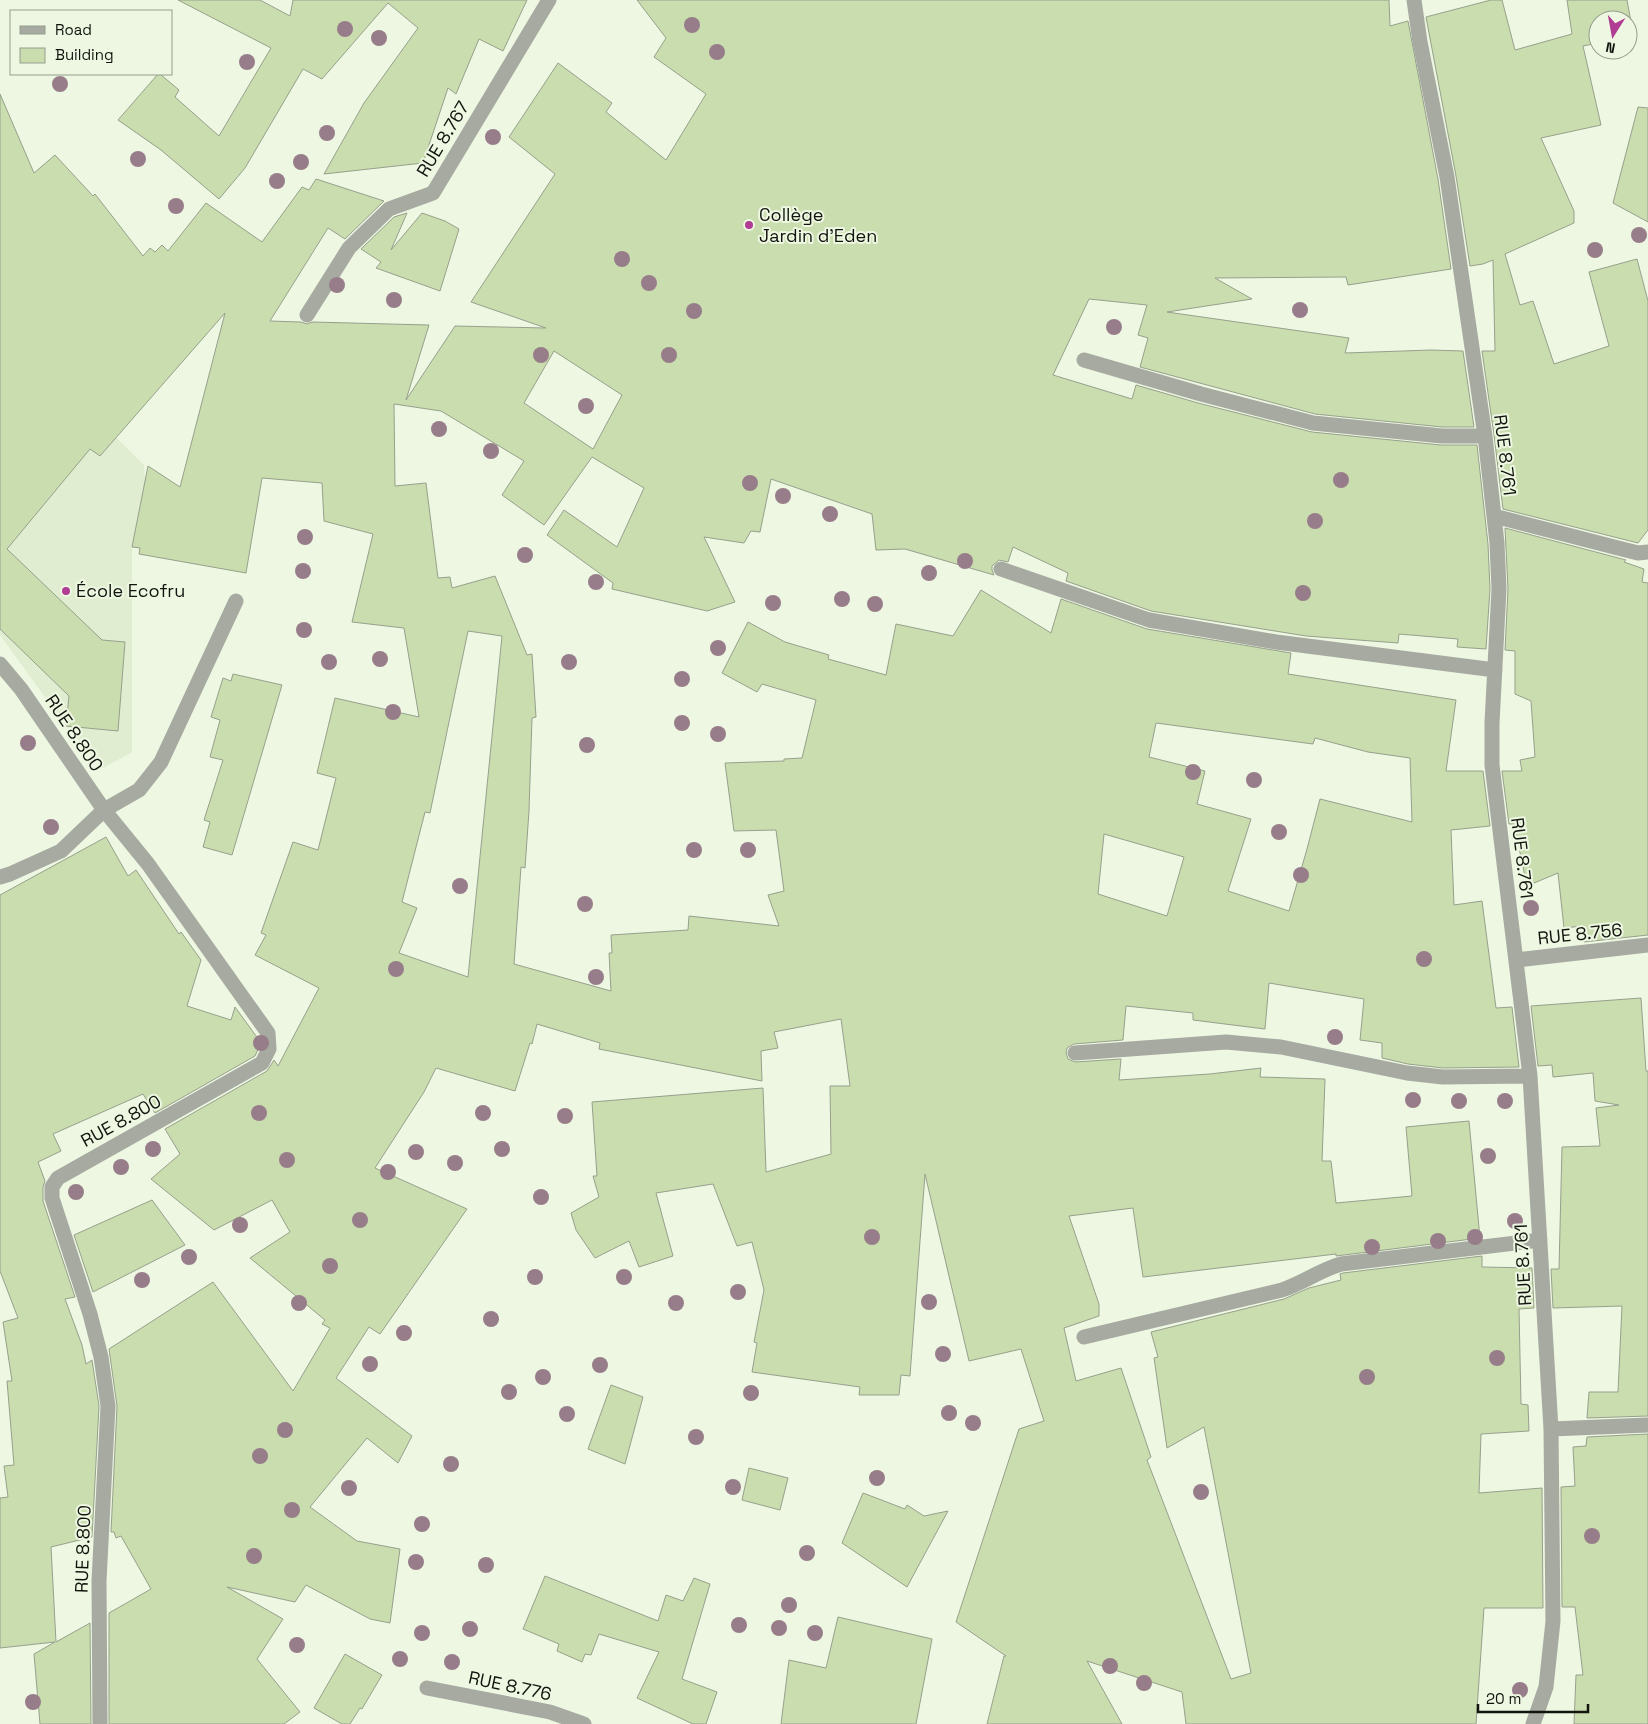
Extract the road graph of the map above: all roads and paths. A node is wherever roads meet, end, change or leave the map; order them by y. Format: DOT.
graph roads {
  1 [pos="549,0"];
  2 [pos="1414,0"];
  3 [pos="308,315"];
  4 [pos="1084,360"];
  5 [pos="1485,436"];
  6 [pos="1494,516"];
  7 [pos="1648,552"];
  8 [pos="1001,569"];
  9 [pos="236,601"];
  10 [pos="0,664"];
  11 [pos="1495,670"];
  12 [pos="104,810"];
  13 [pos="0,877"];
  14 [pos="1648,945"];
  15 [pos="1516,960"];
  16 [pos="1075,1053"];
  17 [pos="1530,1076"];
  18 [pos="1540,1240"];
  19 [pos="1084,1336"];
  20 [pos="1648,1425"];
  21 [pos="1551,1429"];
  22 [pos="427,1688"];
  23 [pos="100,1724"];
  24 [pos="584,1724"];
  25 [pos="1533,1724"];
  1 -- 3 [label="street, RUE 8.767"];
  2 -- 5 [label="street, RUE 8.761"];
  4 -- 5 [label="street"];
  5 -- 6 [label="street, RUE 8.761"];
  6 -- 7 [label="street"];
  6 -- 11 [label="street, RUE 8.761"];
  8 -- 11 [label="street"];
  9 -- 12 [label="street"];
  10 -- 12 [label="street, RUE 8.800"];
  11 -- 15 [label="street, RUE 8.761"];
  12 -- 13 [label="street"];
  12 -- 23 [label="street, RUE 8.800"];
  14 -- 15 [label="street, RUE 8.756"];
  15 -- 17 [label="street, RUE 8.761"];
  16 -- 17 [label="street"];
  17 -- 18 [label="street, RUE 8.761"];
  18 -- 19 [label="street"];
  18 -- 21 [label="street, RUE 8.761"];
  20 -- 21 [label="street"];
  21 -- 25 [label="street, RUE 8.761"];
  22 -- 24 [label="street, RUE 8.776"];
}
